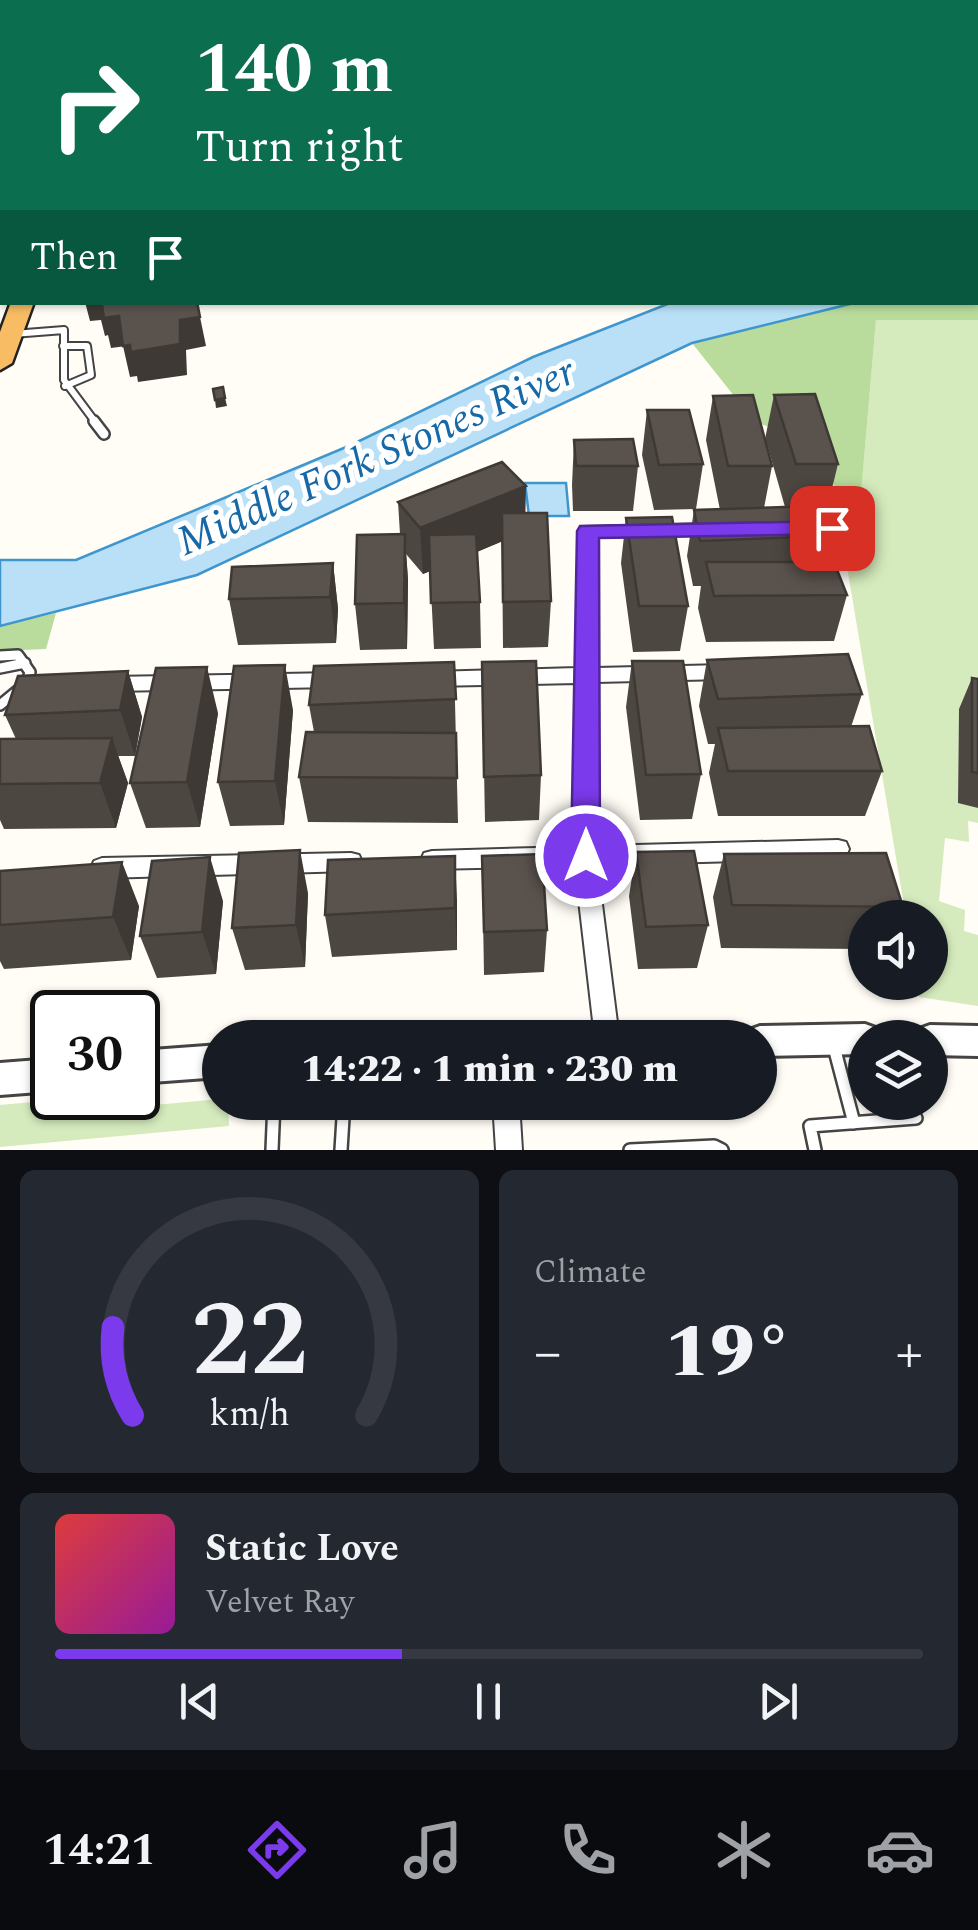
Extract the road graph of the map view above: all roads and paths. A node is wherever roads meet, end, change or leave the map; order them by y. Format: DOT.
graph roads {
  1 [pos="21,305"];
  2 [pos="11,334"];
  3 [pos="63,346"];
  4 [pos="0,362"];
  5 [pos="64,386"];
  6 [pos="104,434"];
  7 [pos="832,528"];
  8 [pos="738,529"];
  9 [pos="775,529"];
  10 [pos="0,656"];
  11 [pos="26,663"];
  12 [pos="0,668"];
  13 [pos="754,671"];
  14 [pos="584,676"];
  15 [pos="408,679"];
  16 [pos="349,680"];
  17 [pos="94,685"];
  18 [pos="0,705"];
  19 [pos="838,849"];
  20 [pos="586,856"];
  21 [pos="406,860"];
  22 [pos="366,862"];
  23 [pos="86,869"];
  24 [pos="605,1020"];
  25 [pos="832,1039"];
  26 [pos="848,1039"];
  27 [pos="777,1040"];
  28 [pos="948,1040"];
  29 [pos="978,1041"];
  30 [pos="202,1062"];
  31 [pos="160,1065"];
  32 [pos="30,1076"];
  33 [pos="0,1079"];
  34 [pos="273,1120"];
  35 [pos="343,1120"];
  36 [pos="507,1120"];
  37 [pos="891,1120"];
  38 [pos="854,1123"];
  39 [pos="272,1150"];
  40 [pos="341,1150"];
  41 [pos="509,1150"];
  42 [pos="630,1150"];
  43 [pos="722,1150"];
  44 [pos="815,1150"];
  1 -- 2 [label="highway"];
  2 -- 3 [label="lane"];
  2 -- 4 [label="highway"];
  3 -- 5 [label="lane"];
  3 -- 5 [label="lane"];
  5 -- 6 [label="lane"];
  7 -- 9 [label="street"];
  8 -- 14 [label="street"];
  10 -- 11 [label="lane"];
  11 -- 12 [label="lane"];
  11 -- 18 [label="lane"];
  13 -- 14 [label="street"];
  14 -- 15 [label="street"];
  14 -- 20 [label="street"];
  16 -- 17 [label="street"];
  19 -- 20 [label="street"];
  20 -- 21 [label="street"];
  20 -- 24 [label="street"];
  22 -- 23 [label="street"];
  25 -- 26 [label="street"];
  25 -- 27 [label="street"];
  25 -- 38 [label="lane"];
  28 -- 29 [label="street"];
  30 -- 31 [label="street"];
  32 -- 33 [label="street"];
  34 -- 39 [label="lane"];
  35 -- 40 [label="lane"];
  36 -- 41 [label="street"];
  37 -- 38 [label="lane"];
  38 -- 44 [label="lane"];
  42 -- 43 [label="lane"];
}
